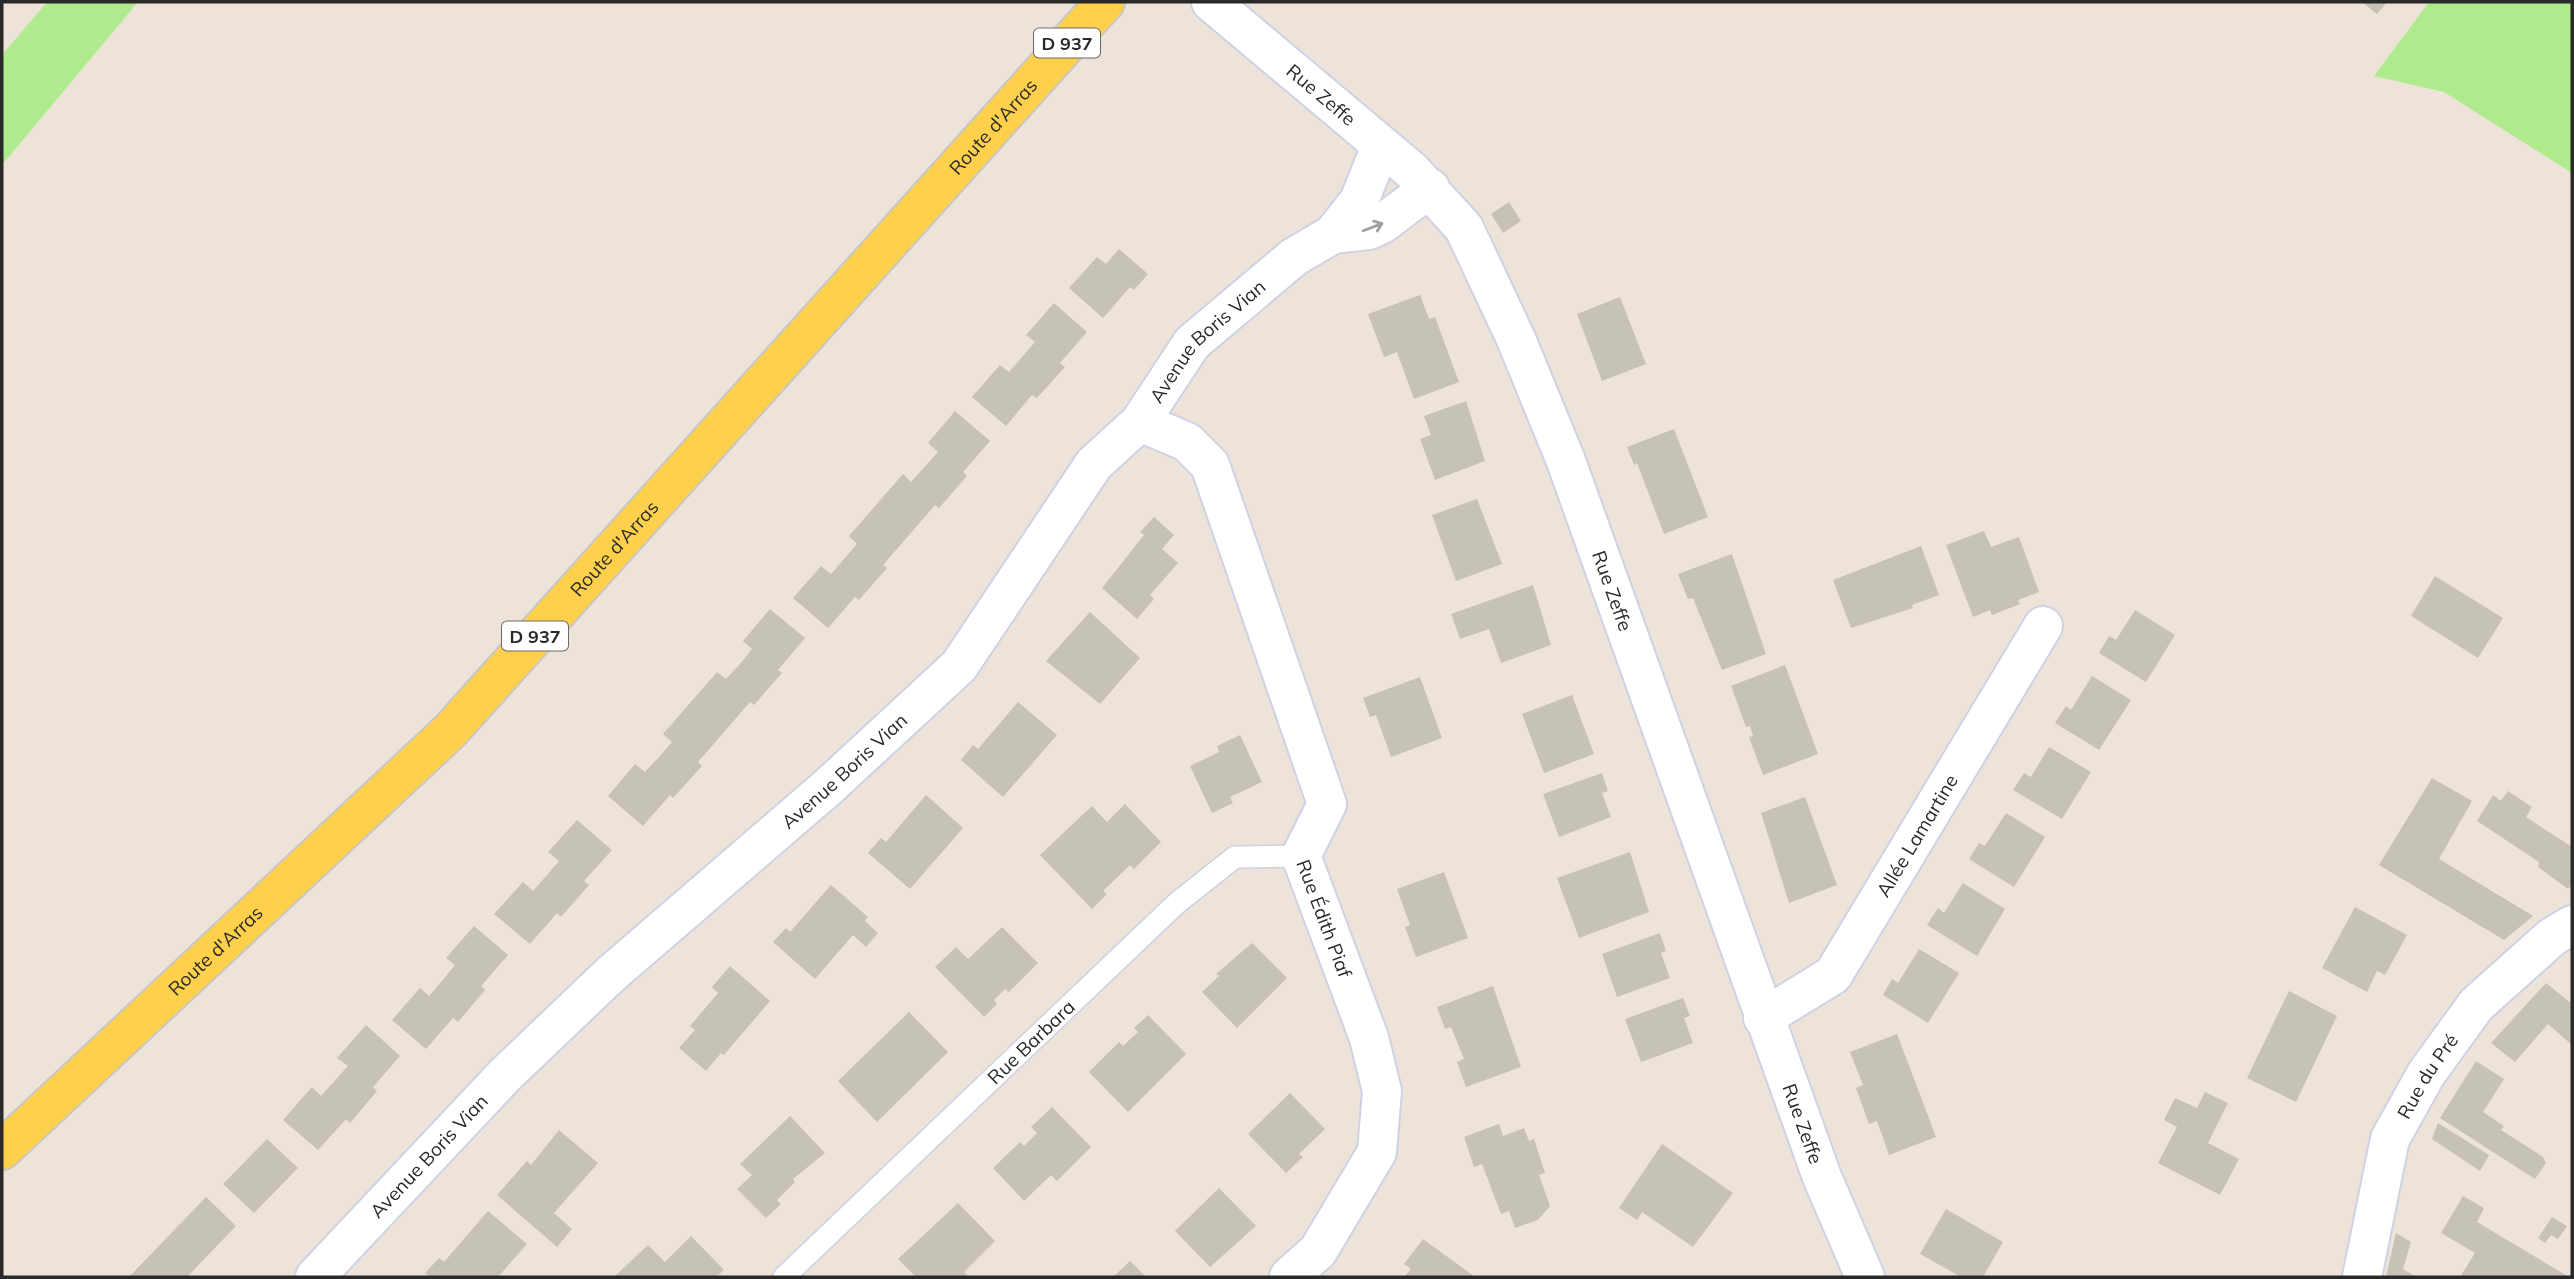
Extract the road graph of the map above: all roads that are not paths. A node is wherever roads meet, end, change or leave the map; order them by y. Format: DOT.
graph roads {
  1 [pos="1105,2"];
  2 [pos="1211,2"];
  3 [pos="1381,146"];
  4 [pos="1430,188"];
  5 [pos="1333,234"];
  6 [pos="1140,422"];
  7 [pos="2043,626"];
  8 [pos="1301,856"];
  9 [pos="2572,925"];
  10 [pos="1763,1018"];
  11 [pos="2,1150"];
  12 [pos="325,1274"];
  13 [pos="784,1277"];
  14 [pos="1289,1277"];
  15 [pos="1865,1277"];
  16 [pos="2362,1277"];
  1 -- 11 [label="main road, Route d'Arras / D 937"];
  2 -- 3 [label="street, Rue Zeffe"];
  3 -- 4 [label="street, Rue Zeffe"];
  3 -- 5 [label="street, Avenue Boris Vian"];
  5 -- 4 [label="street, Avenue Boris Vian, one-way"];
  4 -- 10 [label="street, Rue Zeffe"];
  5 -- 6 [label="street, Avenue Boris Vian"];
  6 -- 8 [label="street, Rue Édith Piaf"];
  6 -- 12 [label="street, Avenue Boris Vian"];
  7 -- 10 [label="street, Allée Lamartine"];
  8 -- 13 [label="lane, Rue Barbara"];
  8 -- 14 [label="street, Rue Édith Piaf"];
  9 -- 16 [label="street, Rue du Pré"];
  10 -- 15 [label="street, Rue Zeffe"];
}
